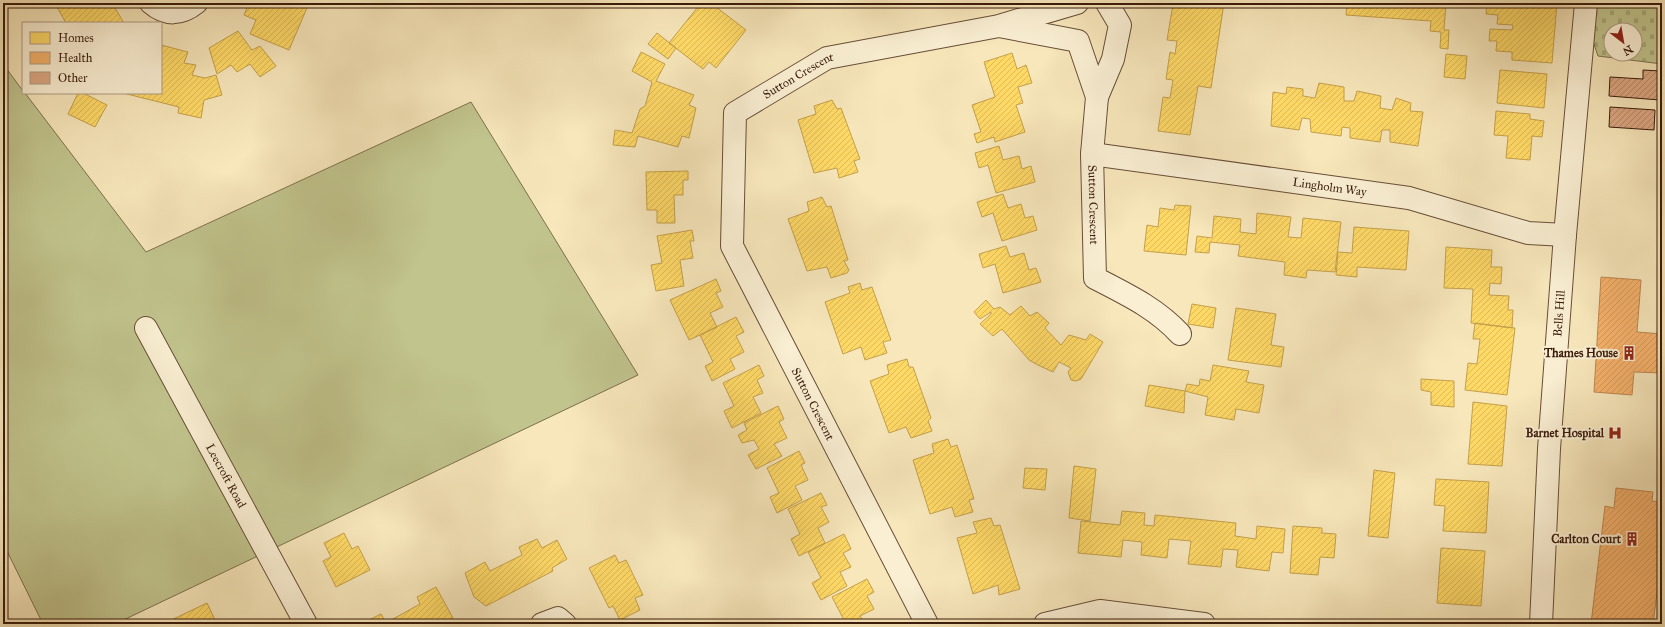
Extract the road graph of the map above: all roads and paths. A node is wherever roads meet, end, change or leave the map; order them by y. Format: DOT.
graph roads {
  1 [pos="150,3"];
  2 [pos="196,3"];
  3 [pos="1077,3"];
  4 [pos="1107,3"];
  5 [pos="1586,3"];
  6 [pos="999,26"];
  7 [pos="1097,97"];
  8 [pos="1092,154"];
  9 [pos="1565,235"];
  10 [pos="146,328"];
  11 [pos="1180,334"];
  12 [pos="306,624"];
  13 [pos="542,624"];
  14 [pos="565,624"];
  15 [pos="927,624"];
  16 [pos="1045,624"];
  17 [pos="1204,624"];
  18 [pos="1541,624"];
  1 -- 2 [label="street"];
  3 -- 6 [label="street"];
  4 -- 7 [label="street"];
  5 -- 9 [label="street, Bells Hill"];
  6 -- 7 [label="street, Sutton Crescent"];
  6 -- 15 [label="street, Sutton Crescent"];
  7 -- 8 [label="street, Sutton Crescent"];
  8 -- 9 [label="street, Lingholm Way"];
  8 -- 11 [label="street, Sutton Crescent"];
  9 -- 18 [label="street, Bells Hill"];
  10 -- 12 [label="street, Leecroft Road"];
  13 -- 14 [label="street"];
  16 -- 17 [label="street"];
}
